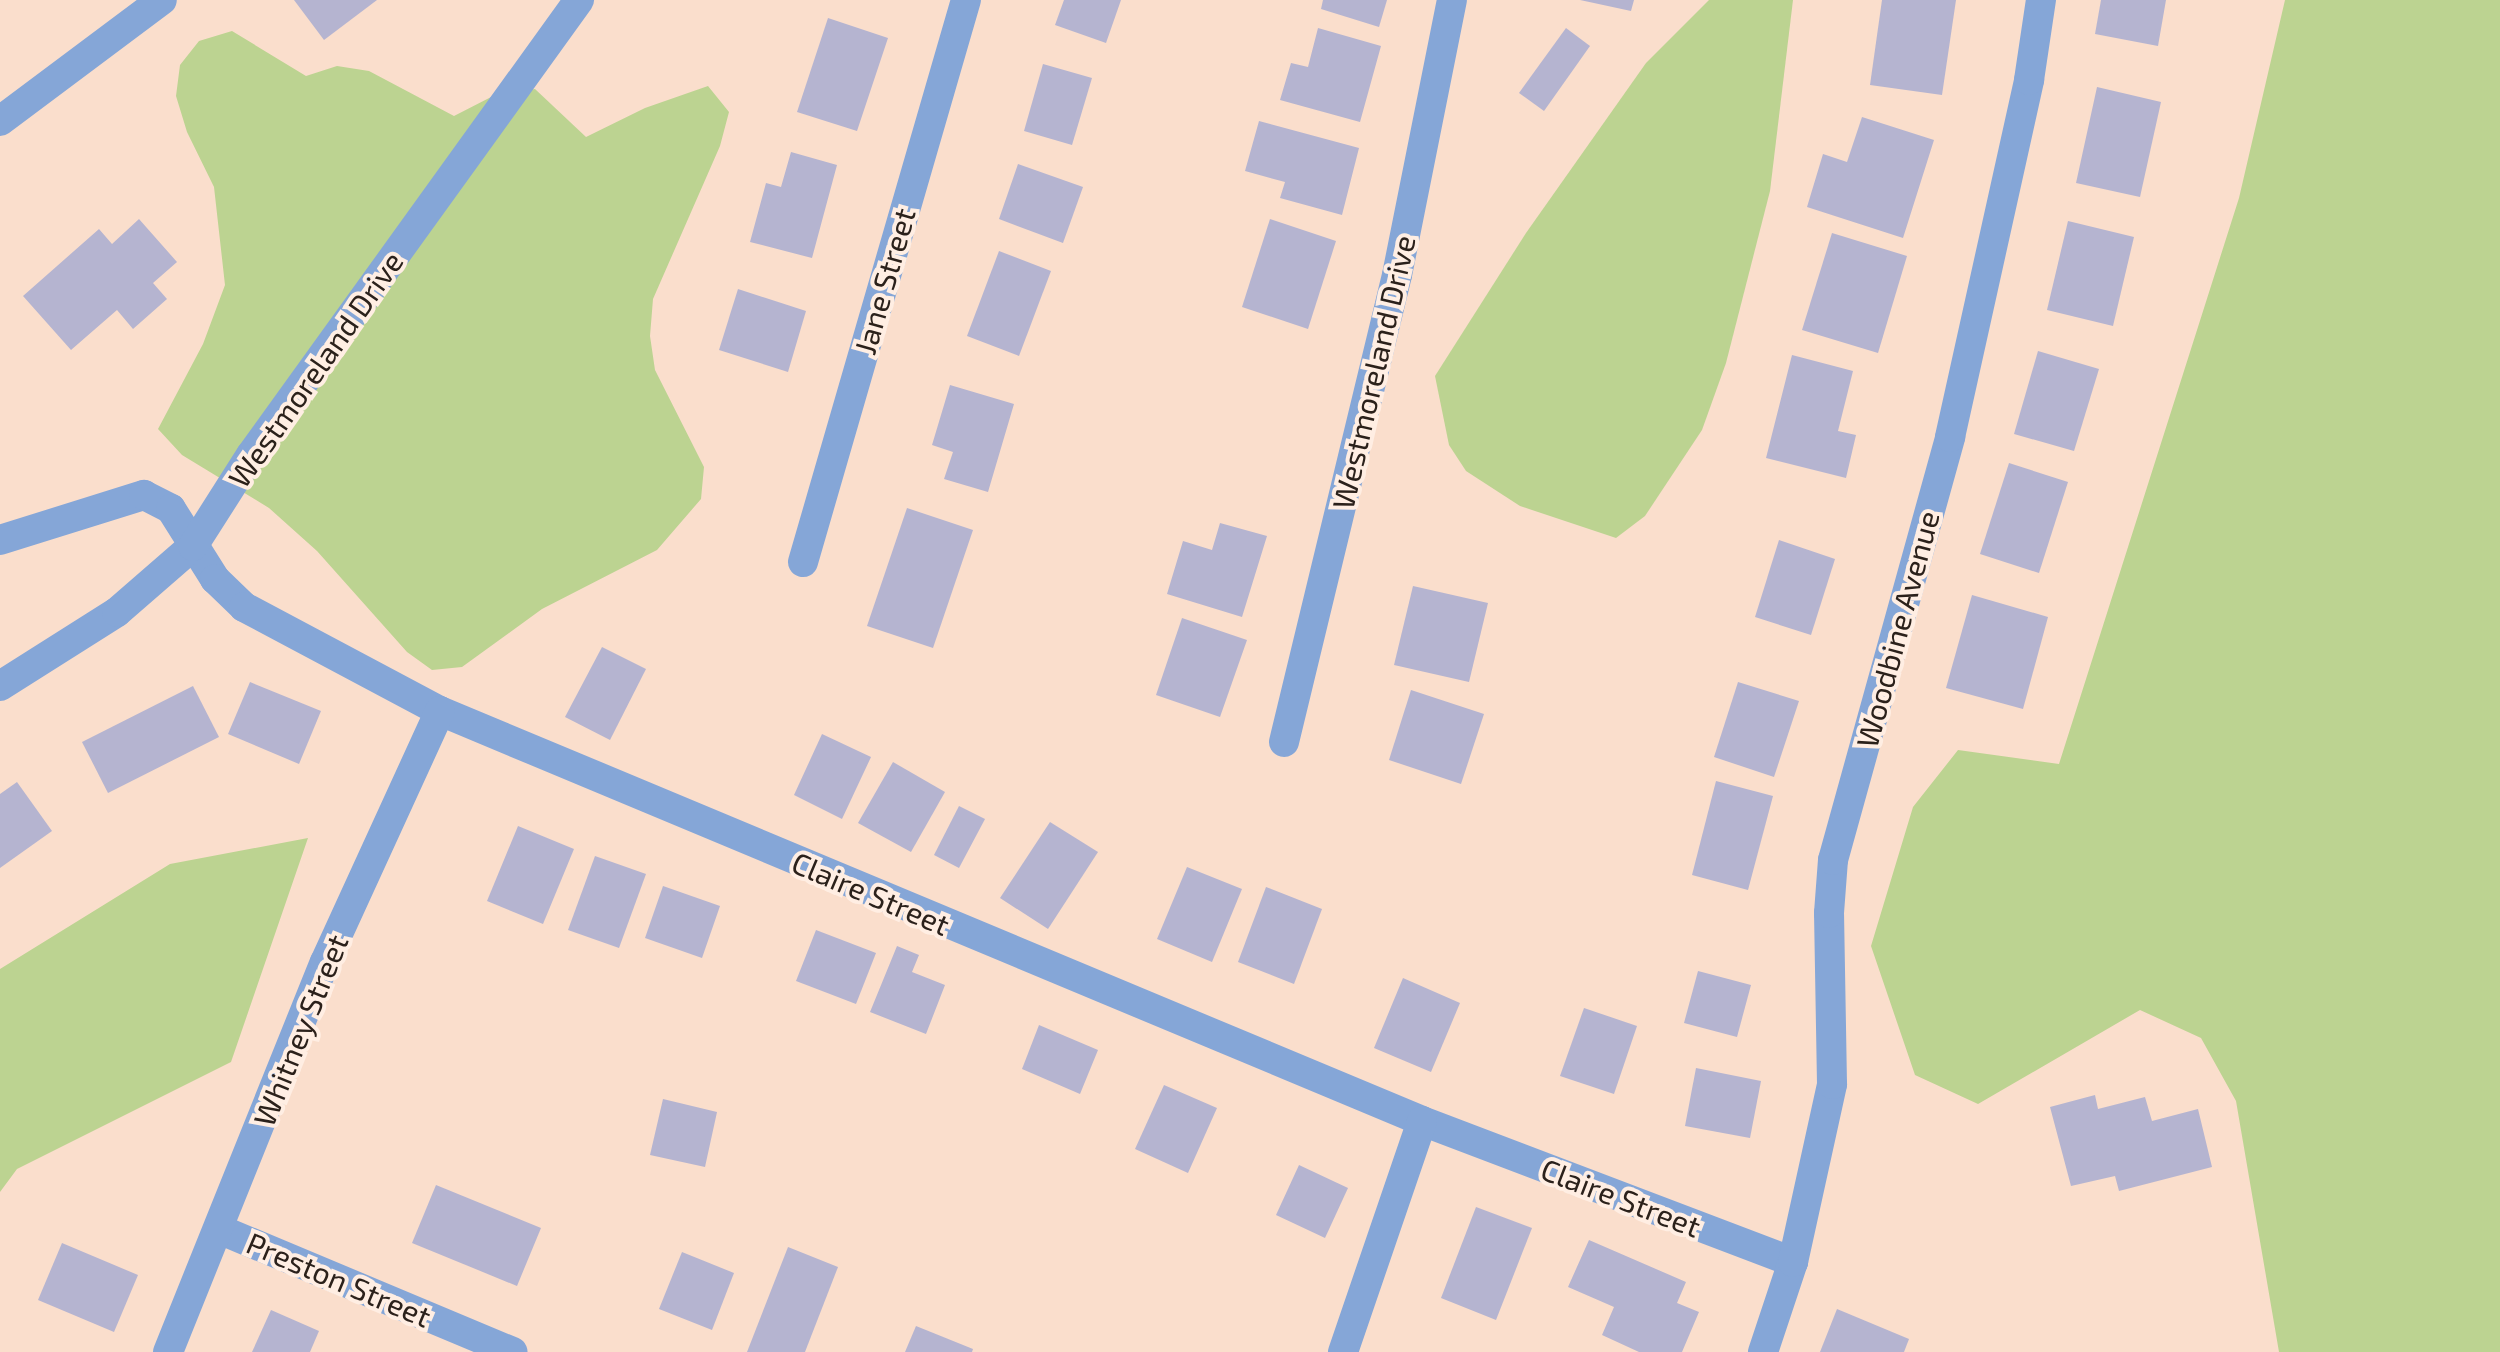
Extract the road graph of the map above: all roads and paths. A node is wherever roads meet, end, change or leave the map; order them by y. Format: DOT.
graph roads {
  1 [pos="162,0"];
  2 [pos="579,0"];
  3 [pos="966,0"];
  4 [pos="1452,0"];
  5 [pos="2042,0"];
  6 [pos="0,121"];
  7 [pos="0,540"];
  8 [pos="194,546"];
  9 [pos="803,562"];
  10 [pos="0,686"];
  11 [pos="440,712"];
  12 [pos="1284,742"];
  13 [pos="1422,1120"];
  14 [pos="221,1230"];
  15 [pos="1793,1262"];
  16 [pos="168,1352"];
  17 [pos="512,1352"];
  18 [pos="1343,1352"];
  19 [pos="1764,1352"];
  1 -- 6 [label="street"];
  2 -- 8 [label="street, Westmoreland Drive"];
  3 -- 9 [label="street, Jane Street"];
  4 -- 12 [label="street, Westmoreland Drive"];
  5 -- 15 [label="street, Woodbine Avenue"];
  7 -- 8 [label="street, Claire Street"];
  8 -- 10 [label="street, Westmoreland Drive"];
  8 -- 11 [label="street, Claire Street"];
  11 -- 13 [label="street, Claire Street"];
  11 -- 14 [label="street, Whitney Street"];
  13 -- 15 [label="street, Claire Street"];
  13 -- 18 [label="street"];
  14 -- 16 [label="street, Whitney Street"];
  14 -- 17 [label="street, Preston Street"];
  15 -- 19 [label="street, Woodbine Avenue"];
}
